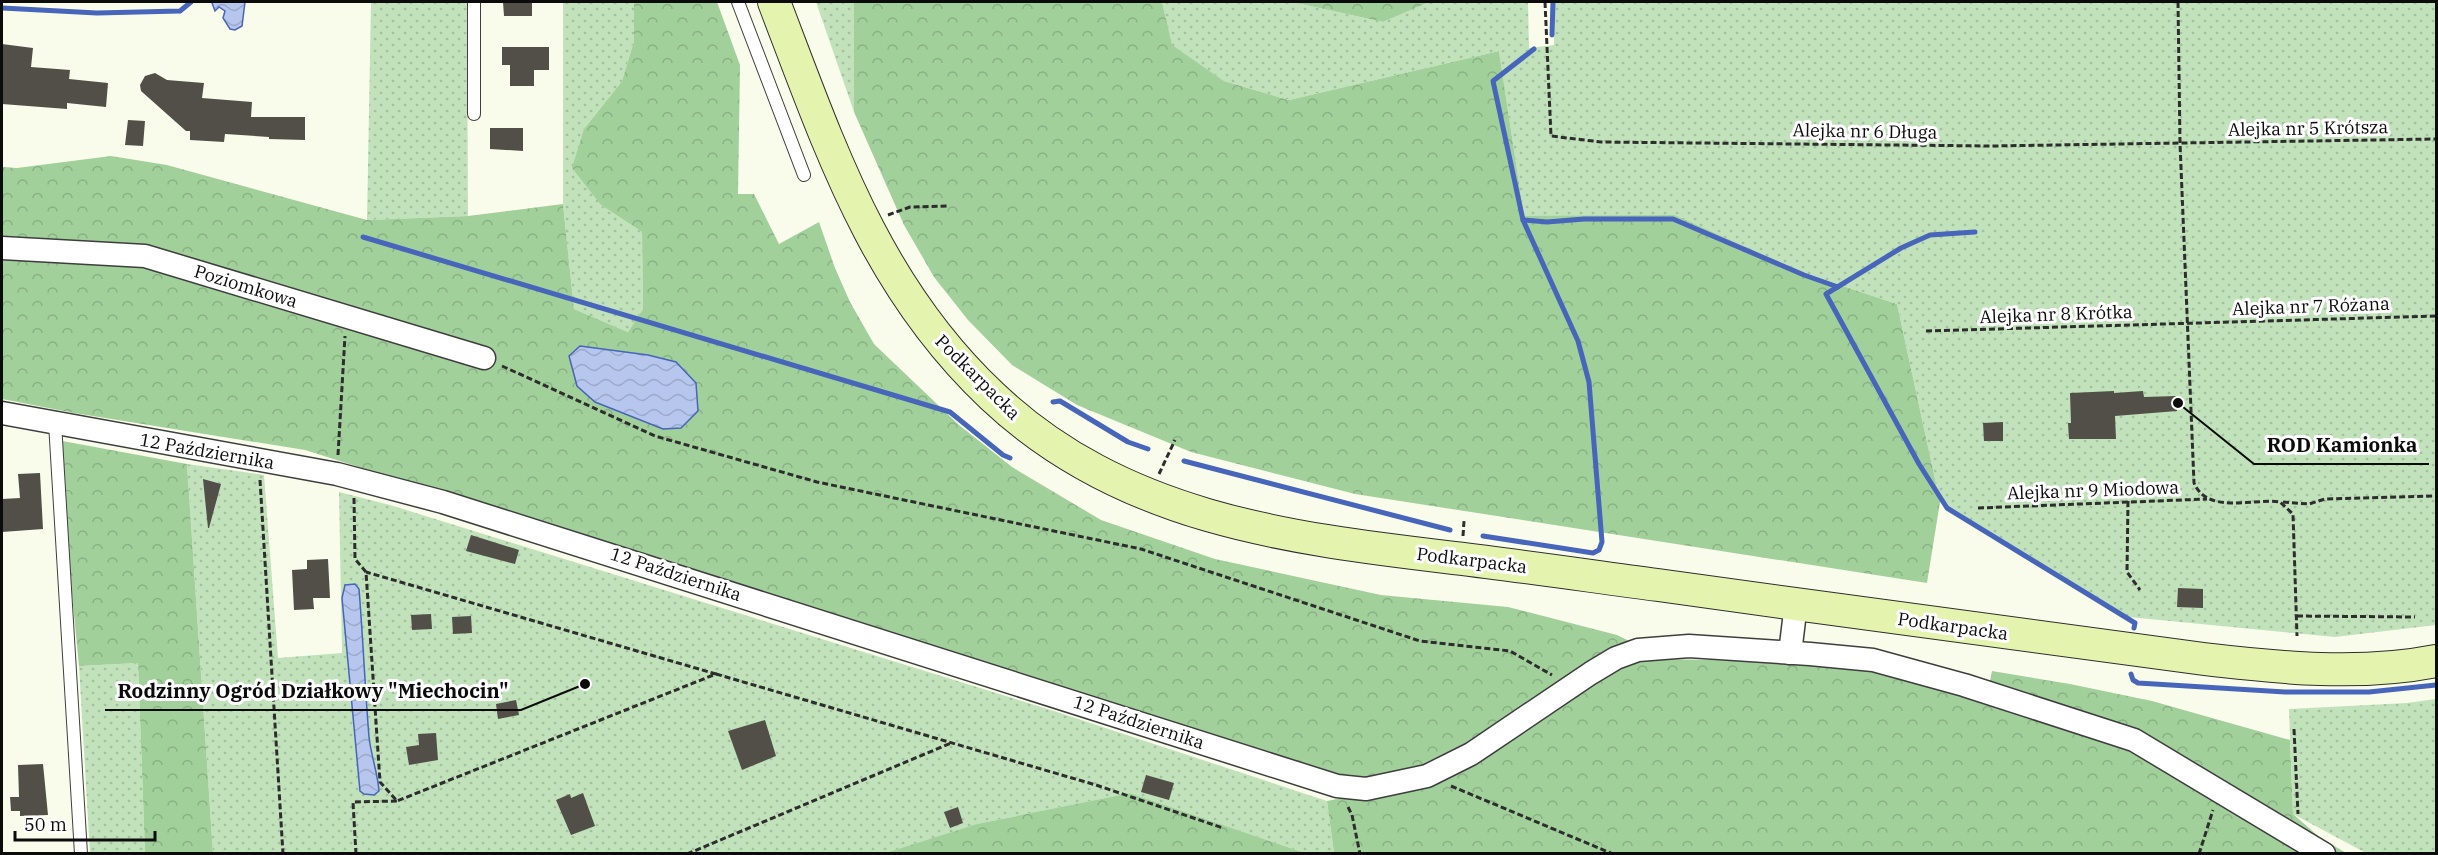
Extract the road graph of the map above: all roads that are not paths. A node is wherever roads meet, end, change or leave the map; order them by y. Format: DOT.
graph roads {
  1 [pos="474,2"];
  2 [pos="738,2"];
  3 [pos="774,2"];
  4 [pos="474,114"];
  5 [pos="804,175"];
  6 [pos="2,248"];
  7 [pos="484,358"];
  8 [pos="2,413"];
  9 [pos="55,423"];
  10 [pos="1796,604"];
  11 [pos="1790,653"];
  12 [pos="2436,661"];
  13 [pos="81,854"];
  14 [pos="2324,854"];
  1 -- 4 [label="lane"];
  2 -- 5 [label="lane"];
  3 -- 10 [label="main road, Podkarpacka"];
  6 -- 7 [label="street, Poziomkowa"];
  8 -- 9 [label="street, 12 Października"];
  9 -- 11 [label="street, 12 Października"];
  9 -- 13 [label="lane"];
  10 -- 11 [label="street"];
  10 -- 12 [label="main road, Podkarpacka"];
  11 -- 14 [label="street, 12 Października"];
}
